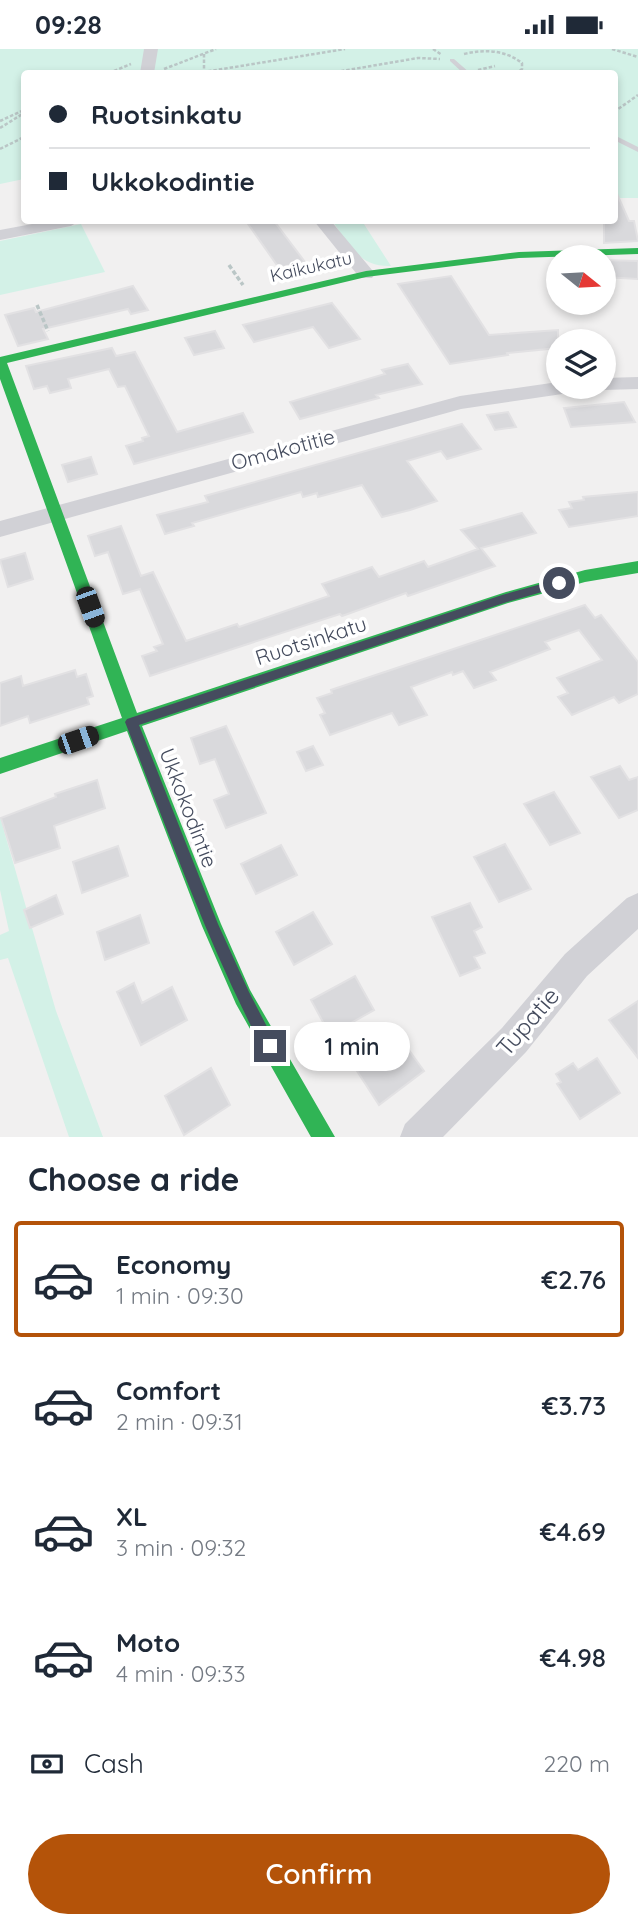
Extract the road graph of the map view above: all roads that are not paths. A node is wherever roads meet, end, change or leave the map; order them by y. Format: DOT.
graph roads {
  1 [pos="151,49"];
  2 [pos="452,60"];
  3 [pos="148,70"];
  4 [pos="464,70"];
  5 [pos="618,139"];
  6 [pos="638,151"];
  7 [pos="56,224"];
  8 [pos="324,224"];
  9 [pos="0,235"];
  10 [pos="638,251"];
  11 [pos="366,274"];
  12 [pos="0,361"];
  13 [pos="638,383"];
  14 [pos="616,384"];
  15 [pos="546,390"];
  16 [pos="56,513"];
  17 [pos="0,529"];
  18 [pos="638,567"];
  19 [pos="132,722"];
  20 [pos="0,766"];
  21 [pos="638,908"];
  22 [pos="324,1137"];
  23 [pos="418,1137"];
  1 -- 3 [label="street"];
  2 -- 4 [label="lane"];
  5 -- 6 [label="lane"];
  7 -- 9 [label="street"];
  8 -- 11 [label="street"];
  10 -- 11 [label="street, Kaikukatu"];
  11 -- 12 [label="street, Kaikukatu"];
  12 -- 16 [label="street, Ukkokodintie"];
  13 -- 14 [label="street"];
  15 -- 16 [label="street, Omakotitie"];
  16 -- 17 [label="street, Omakotitie"];
  16 -- 19 [label="street, Ukkokodintie"];
  18 -- 19 [label="street, Ruotsinkatu"];
  19 -- 20 [label="street, Ruotsinkatu"];
  19 -- 22 [label="street, Ukkokodintie"];
  21 -- 23 [label="street, Tupatie"];
}
